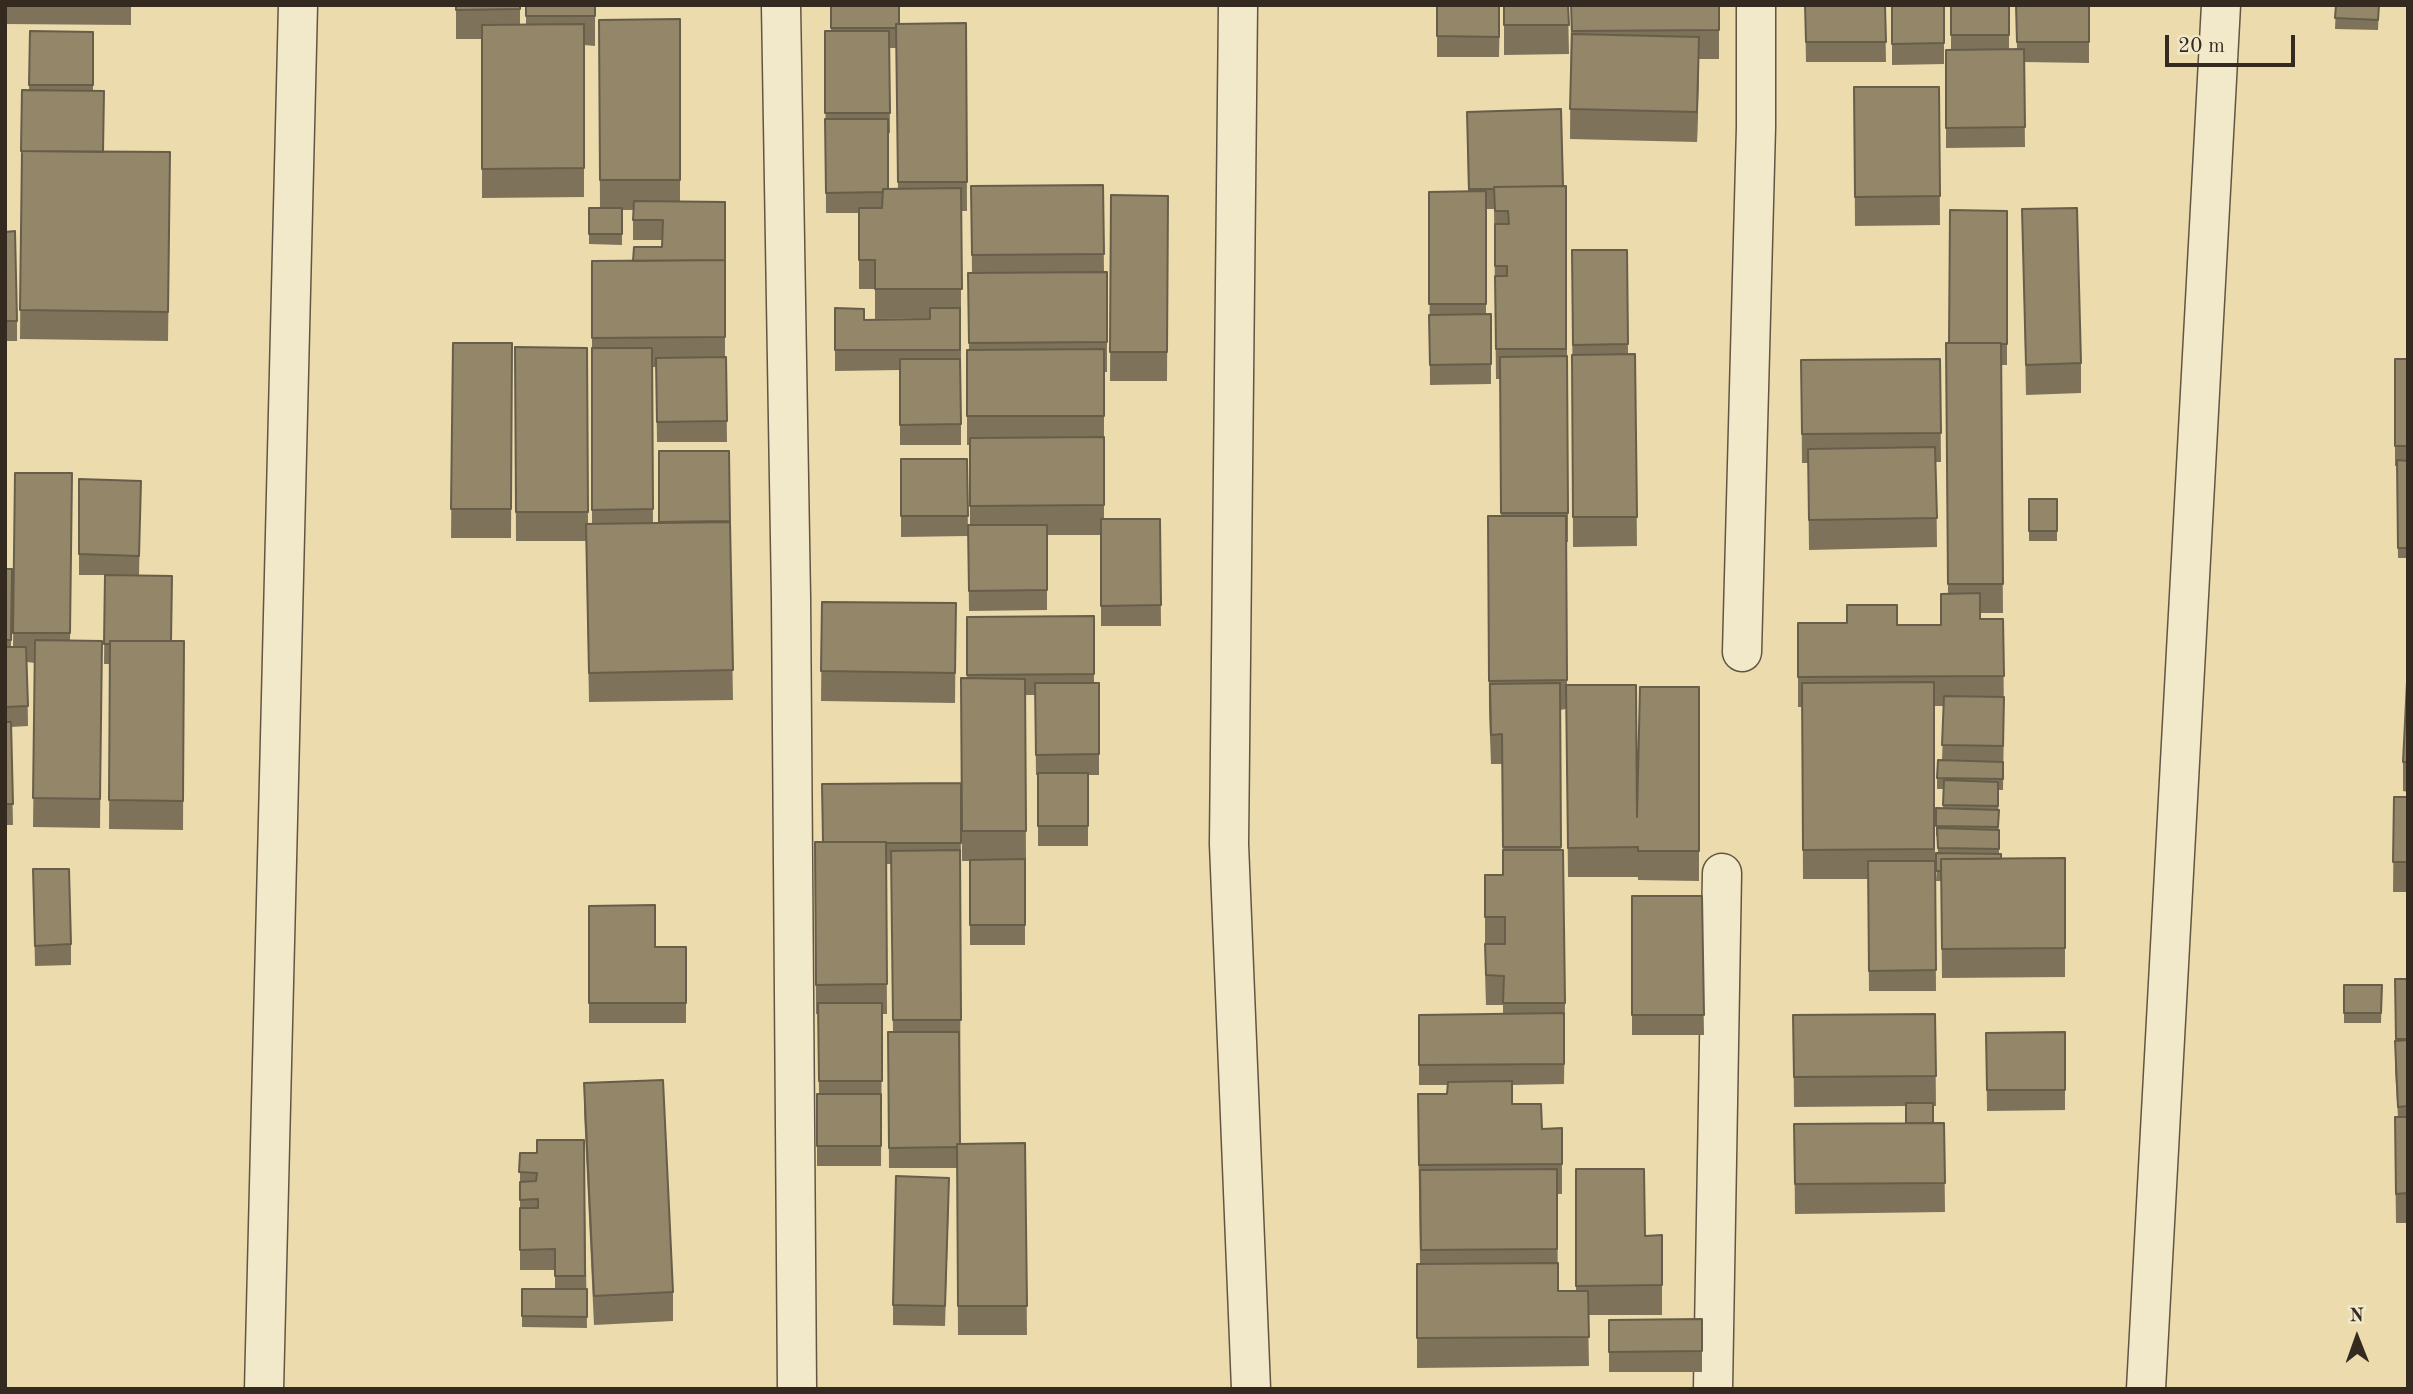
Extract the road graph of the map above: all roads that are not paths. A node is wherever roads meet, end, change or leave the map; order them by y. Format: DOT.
graph roads {
  1 [pos="298,5"];
  2 [pos="781,5"];
  3 [pos="1238,5"];
  4 [pos="1756,5"];
  5 [pos="2221,5"];
  6 [pos="1742,652"];
  7 [pos="1722,873"];
  8 [pos="264,1389"];
  9 [pos="796,1389"];
  10 [pos="1251,1389"];
  11 [pos="1713,1389"];
  12 [pos="2146,1389"];
  1 -- 8 [label="street"];
  2 -- 9 [label="street"];
  3 -- 10 [label="street"];
  4 -- 6 [label="street"];
  5 -- 12 [label="street"];
  7 -- 11 [label="street"];
}
